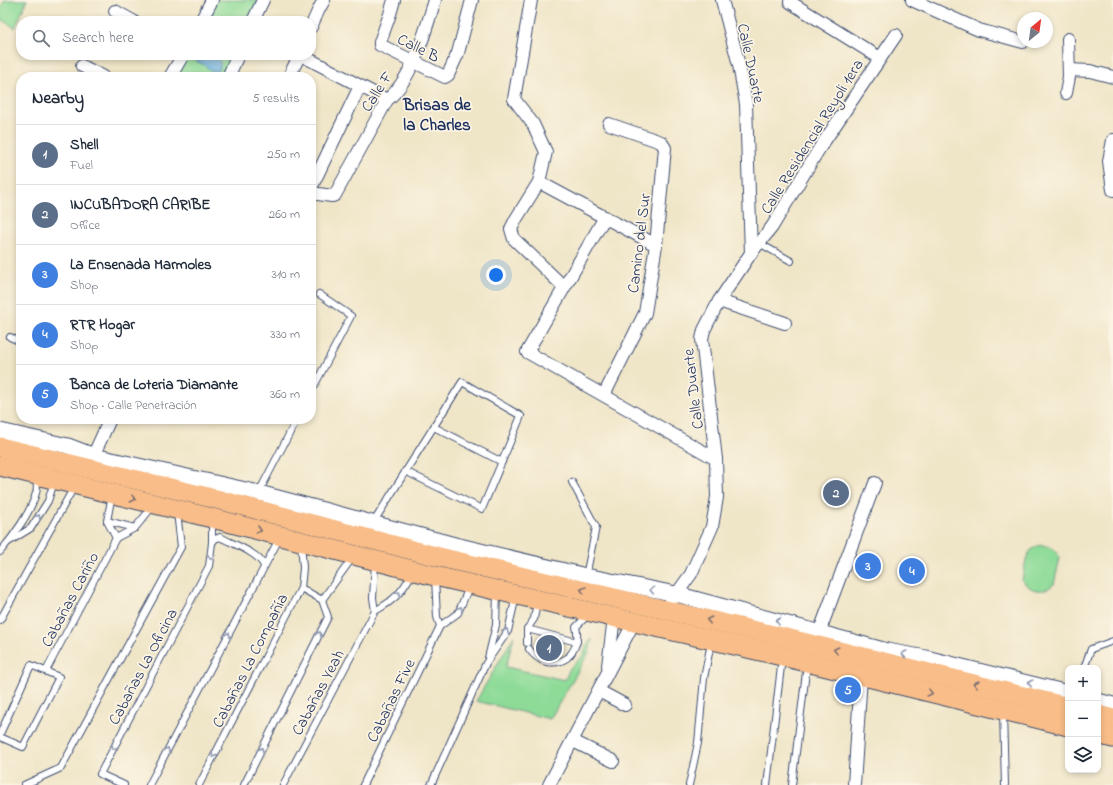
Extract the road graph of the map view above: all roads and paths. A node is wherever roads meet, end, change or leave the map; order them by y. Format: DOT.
graph roads {
  1 [pos="212,0"];
  2 [pos="263,0"];
  3 [pos="324,0"];
  4 [pos="394,0"];
  5 [pos="434,0"];
  6 [pos="472,0"];
  7 [pos="531,0"];
  8 [pos="722,0"];
  9 [pos="912,0"];
  10 [pos="790,2"];
  11 [pos="115,11"];
  12 [pos="124,16"];
  13 [pos="204,16"];
  14 [pos="255,16"];
  15 [pos="316,16"];
  16 [pos="896,34"];
  17 [pos="1068,39"];
  18 [pos="1017,40"];
  19 [pos="880,58"];
  20 [pos="180,60"];
  21 [pos="236,60"];
  22 [pos="297,60"];
  23 [pos="310,60"];
  24 [pos="413,62"];
  25 [pos="82,66"];
  26 [pos="1069,70"];
  27 [pos="94,72"];
  28 [pos="173,72"];
  29 [pos="230,72"];
  30 [pos="291,72"];
  31 [pos="1113,77"];
  32 [pos="360,86"];
  33 [pos="1066,93"];
  34 [pos="387,100"];
  35 [pos="609,124"];
  36 [pos="1113,140"];
  37 [pos="316,178"];
  38 [pos="539,182"];
  39 [pos="1113,190"];
  40 [pos="316,194"];
  41 [pos="605,217"];
  42 [pos="760,242"];
  43 [pos="656,245"];
  44 [pos="751,253"];
  45 [pos="791,261"];
  46 [pos="564,287"];
  47 [pos="319,294"];
  48 [pos="719,301"];
  49 [pos="785,323"];
  50 [pos="10,337"];
  51 [pos="16,340"];
  52 [pos="316,382"];
  53 [pos="604,395"];
  54 [pos="108,424"];
  55 [pos="294,424"];
  56 [pos="434,427"];
  57 [pos="0,431"];
  58 [pos="0,447"];
  59 [pos="716,459"];
  60 [pos="91,462"];
  61 [pos="502,462"];
  62 [pos="1,468"];
  63 [pos="405,471"];
  64 [pos="36,475"];
  65 [pos="55,480"];
  66 [pos="572,482"];
  67 [pos="875,483"];
  68 [pos="75,484"];
  69 [pos="112,493"];
  70 [pos="255,501"];
  71 [pos="155,504"];
  72 [pos="176,509"];
  73 [pos="212,518"];
  74 [pos="107,521"];
  75 [pos="135,528"];
  76 [pos="368,531"];
  77 [pos="280,536"];
  78 [pos="116,538"];
  79 [pos="8,542"];
  80 [pos="301,542"];
  81 [pos="212,543"];
  82 [pos="0,552"];
  83 [pos="355,555"];
  84 [pos="375,561"];
  85 [pos="264,566"];
  86 [pos="414,570"];
  87 [pos="435,576"];
  88 [pos="586,576"];
  89 [pos="471,584"];
  90 [pos="301,588"];
  91 [pos="497,590"];
  92 [pos="517,594"];
  93 [pos="676,594"];
  94 [pos="537,599"];
  95 [pos="322,600"];
  96 [pos="665,610"];
  97 [pos="375,611"];
  98 [pos="592,612"];
  99 [pos="614,618"];
  100 [pos="0,620"];
  101 [pos="634,622"];
  102 [pos="440,626"];
  103 [pos="527,630"];
  104 [pos="542,633"];
  105 [pos="553,636"];
  106 [pos="564,638"];
  107 [pos="817,638"];
  108 [pos="540,640"];
  109 [pos="712,640"];
  110 [pos="1113,641"];
  111 [pos="578,642"];
  112 [pos="551,644"];
  113 [pos="562,646"];
  114 [pos="549,654"];
  115 [pos="782,656"];
  116 [pos="547,662"];
  117 [pos="486,663"];
  118 [pos="807,663"];
  119 [pos="1085,665"];
  120 [pos="46,671"];
  121 [pos="608,674"];
  122 [pos="861,676"];
  123 [pos="599,692"];
  124 [pos="1065,692"];
  125 [pos="1101,702"];
  126 [pos="625,705"];
  127 [pos="1113,705"];
  128 [pos="1065,706"];
  129 [pos="1003,710"];
  130 [pos="1101,716"];
  131 [pos="1113,719"];
  132 [pos="1065,725"];
  133 [pos="0,734"];
  134 [pos="1101,735"];
  135 [pos="0,737"];
  136 [pos="1113,738"];
  137 [pos="572,741"];
  138 [pos="613,761"];
  139 [pos="32,783"];
  140 [pos="24,785"];
  141 [pos="124,785"];
  142 [pos="149,785"];
  143 [pos="199,785"];
  144 [pos="244,785"];
  145 [pos="283,785"];
  146 [pos="363,785"];
  147 [pos="431,785"];
  148 [pos="549,785"];
  149 [pos="689,785"];
  150 [pos="767,785"];
  151 [pos="792,785"];
  152 [pos="854,785"];
  153 [pos="1005,785"];
  1 -- 13 [label="street"];
  2 -- 14 [label="street"];
  3 -- 15 [label="street"];
  4 -- 24 [label="street, Calle B"];
  5 -- 24 [label="street, Calle F"];
  6 -- 24 [label="street, Calle B"];
  7 -- 38 [label="street"];
  8 -- 44 [label="street, Calle Duarte"];
  9 -- 18 [label="street"];
  10 -- 19 [label="street"];
  11 -- 12 [label="street"];
  16 -- 19 [label="street, Calle Residencial Reyoli 1era"];
  17 -- 26 [label="street"];
  19 -- 42 [label="street, Calle Residencial Reyoli 1era"];
  20 -- 28 [label="street"];
  21 -- 29 [label="street"];
  22 -- 30 [label="street"];
  23 -- 32 [label="street"];
  24 -- 34 [label="street, Calle F"];
  25 -- 27 [label="street"];
  26 -- 31 [label="street"];
  26 -- 33 [label="street"];
  32 -- 34 [label="street"];
  32 -- 37 [label="street"];
  34 -- 40 [label="street, Calle F"];
  35 -- 43 [label="street, Camino del Sur"];
  36 -- 39 [label="street"];
  38 -- 41 [label="street"];
  38 -- 46 [label="street"];
  41 -- 43 [label="street"];
  41 -- 46 [label="street"];
  42 -- 44 [label="street, Calle Residencial Reyoli 1era"];
  42 -- 45 [label="lane"];
  43 -- 53 [label="street, Camino del Sur"];
  44 -- 48 [label="street, Calle Duarte"];
  46 -- 53 [label="street"];
  47 -- 52 [label="lane"];
  48 -- 49 [label="street"];
  48 -- 59 [label="street, Calle Duarte"];
  50 -- 51 [label="lane"];
  53 -- 59 [label="street"];
  54 -- 60 [label="street"];
  55 -- 70 [label="lane"];
  56 -- 61 [label="lane"];
  56 -- 61 [label="lane"];
  56 -- 63 [label="lane"];
  57 -- 60 [label="street"];
  58 -- 60 [label="main road"];
  59 -- 93 [label="street, Calle Duarte"];
  60 -- 70 [label="main road"];
  61 -- 63 [label="lane"];
  62 -- 64 [label="main road"];
  63 -- 76 [label="lane"];
  64 -- 65 [label="main road"];
  64 -- 79 [label="lane"];
  65 -- 68 [label="main road"];
  79 -- 65 [label="lane, one-way"];
  66 -- 88 [label="lane"];
  67 -- 107 [label="street"];
  68 -- 69 [label="main road"];
  68 -- 100 [label="lane"];
  69 -- 71 [label="main road, one-way"];
  69 -- 74 [label="lane"];
  70 -- 76 [label="main road"];
  71 -- 72 [label="main road"];
  71 -- 75 [label="lane, Cabañas Cariño"];
  72 -- 73 [label="main road"];
  72 -- 139 [label="lane"];
  73 -- 77 [label="main road, one-way"];
  73 -- 81 [label="lane, Cabañas La Oficina"];
  74 -- 75 [label="lane"];
  74 -- 78 [label="lane, Cabañas Cariño"];
  75 -- 78 [label="lane, Cabañas Cariño"];
  76 -- 88 [label="street"];
  96 -- 76 [label="main road, one-way"];
  77 -- 80 [label="main road"];
  77 -- 85 [label="lane"];
  78 -- 120 [label="lane, Cabañas Cariño"];
  79 -- 82 [label="lane"];
  80 -- 83 [label="main road"];
  80 -- 90 [label="lane, Cabañas La Compañía"];
  81 -- 85 [label="lane"];
  81 -- 141 [label="lane, Cabañas La Oficina, one-way"];
  83 -- 84 [label="main road"];
  83 -- 95 [label="lane"];
  84 -- 86 [label="main road"];
  84 -- 97 [label="lane"];
  142 -- 85 [label="lane, one-way"];
  86 -- 87 [label="main road"];
  97 -- 86 [label="lane, one-way"];
  87 -- 89 [label="main road"];
  87 -- 102 [label="lane"];
  93 -- 88 [label="street, one-way"];
  89 -- 91 [label="main road"];
  102 -- 89 [label="lane, Cabañas Five, one-way"];
  90 -- 95 [label="lane"];
  90 -- 143 [label="lane, Cabañas La Compañía, one-way"];
  91 -- 92 [label="main road"];
  91 -- 117 [label="lane"];
  92 -- 94 [label="main road"];
  117 -- 92 [label="lane, one-way"];
  93 -- 96 [label="street, Calle Duarte"];
  107 -- 93 [label="street, one-way"];
  94 -- 98 [label="main road"];
  94 -- 103 [label="lane"];
  144 -- 95 [label="lane, one-way"];
  107 -- 96 [label="main road, one-way"];
  97 -- 145 [label="lane, Cabañas Yeah"];
  98 -- 99 [label="main road"];
  98 -- 111 [label="lane"];
  99 -- 101 [label="main road"];
  99 -- 121 [label="street"];
  101 -- 109 [label="main road"];
  101 -- 121 [label="street"];
  102 -- 146 [label="lane, Cabañas Five"];
  103 -- 104 [label="lane"];
  103 -- 116 [label="lane"];
  104 -- 105 [label="lane"];
  104 -- 108 [label="lane"];
  105 -- 106 [label="lane"];
  105 -- 112 [label="lane"];
  106 -- 111 [label="lane"];
  106 -- 113 [label="lane"];
  124 -- 107 [label="street, one-way"];
  128 -- 107 [label="main road, one-way"];
  109 -- 115 [label="main road"];
  109 -- 149 [label="lane"];
  110 -- 119 [label="lane"];
  111 -- 116 [label="lane"];
  114 -- 116 [label="lane"];
  115 -- 118 [label="main road"];
  115 -- 150 [label="lane"];
  117 -- 147 [label="lane"];
  118 -- 122 [label="main road"];
  118 -- 151 [label="lane"];
  120 -- 133 [label="lane, Cabañas Cariño"];
  120 -- 135 [label="lane, Cabañas Cariño"];
  121 -- 123 [label="street"];
  122 -- 129 [label="main road, one-way"];
  122 -- 152 [label="street"];
  123 -- 126 [label="street"];
  123 -- 137 [label="street"];
  125 -- 127 [label="street"];
  129 -- 132 [label="main road"];
  129 -- 153 [label="lane"];
  130 -- 131 [label="main road"];
  134 -- 136 [label="main road"];
  137 -- 138 [label="street"];
  137 -- 148 [label="street"];
  139 -- 140 [label="lane"];
}
